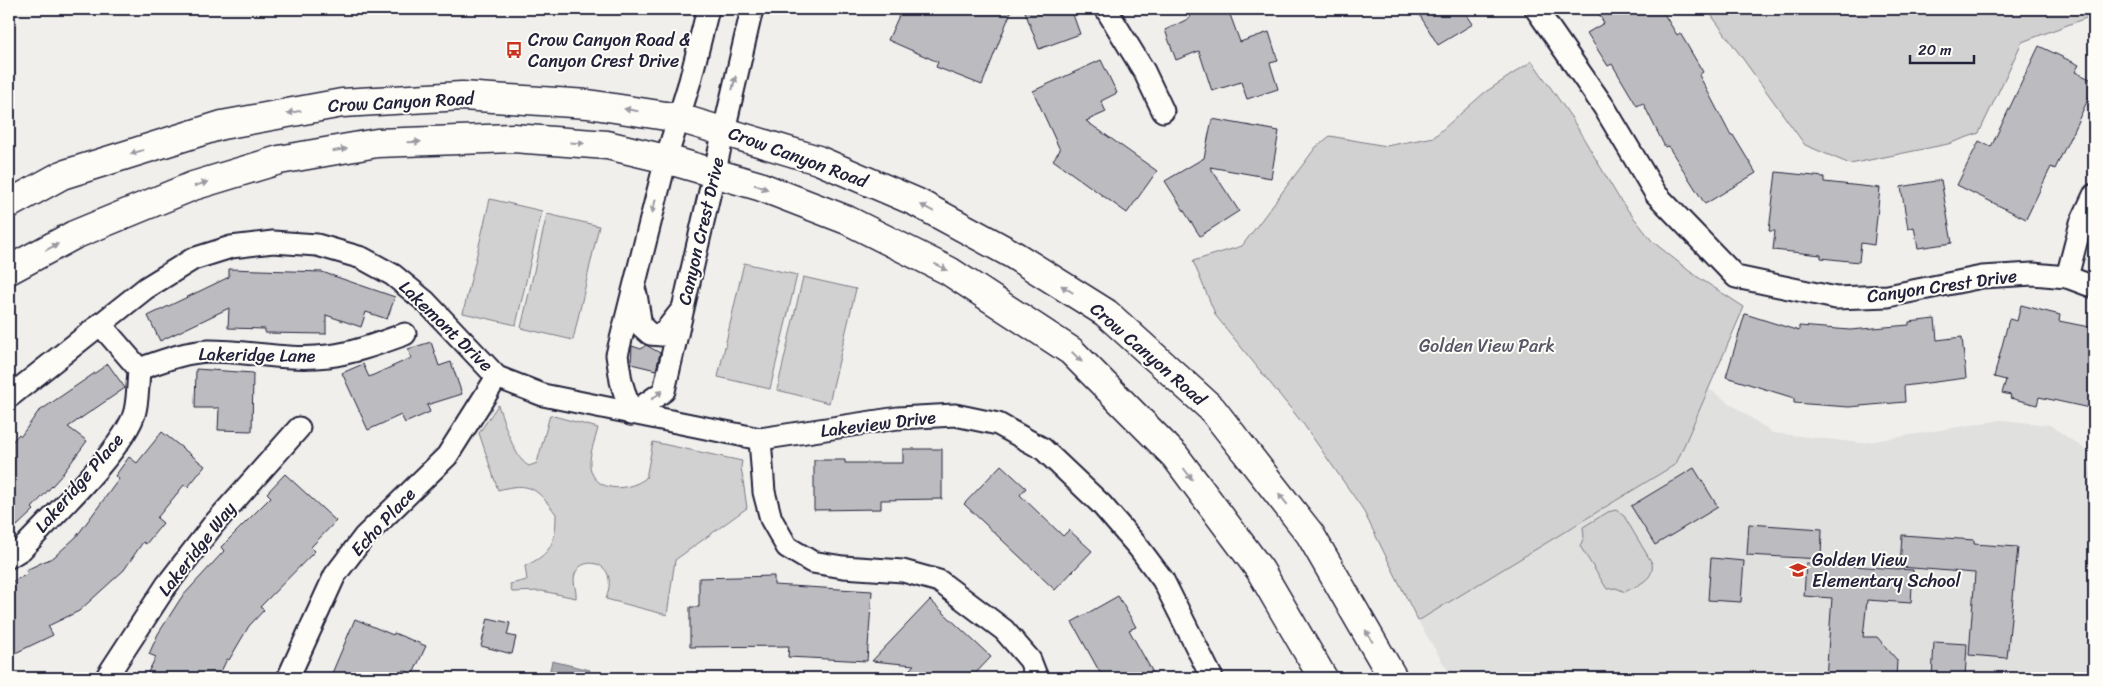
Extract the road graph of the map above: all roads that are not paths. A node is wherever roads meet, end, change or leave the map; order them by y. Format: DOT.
graph roads {
  1 [pos="708,9"];
  2 [pos="752,9"];
  3 [pos="1106,9"];
  4 [pos="1536,9"];
  5 [pos="1163,111"];
  6 [pos="679,118"];
  7 [pos="723,130"];
  8 [pos="666,159"];
  9 [pos="714,174"];
  10 [pos="2094,195"];
  11 [pos="9,204"];
  12 [pos="9,270"];
  13 [pos="2067,277"];
  14 [pos="635,284"];
  15 [pos="2094,287"];
  16 [pos="684,308"];
  17 [pos="100,324"];
  18 [pos="405,334"];
  19 [pos="139,369"];
  20 [pos="497,377"];
  21 [pos="9,397"];
  22 [pos="631,414"];
  23 [pos="299,428"];
  24 [pos="760,440"];
  25 [pos="9,557"];
  26 [pos="106,678"];
  27 [pos="288,678"];
  28 [pos="1037,678"];
  29 [pos="1212,678"];
  30 [pos="1323,678"];
  31 [pos="1393,678"];
  1 -- 6 [label="street"];
  7 -- 2 [label="street, Canyon Crest Drive, one-way"];
  3 -- 5 [label="street"];
  4 -- 13 [label="street, Canyon Crest Drive"];
  6 -- 7 [label="main road, Crow Canyon Road"];
  6 -- 8 [label="street"];
  6 -- 11 [label="main road, Crow Canyon Road, one-way"];
  7 -- 9 [label="street, Canyon Crest Drive"];
  31 -- 7 [label="main road, Crow Canyon Road, one-way"];
  8 -- 9 [label="main road"];
  12 -- 8 [label="main road, one-way"];
  8 -- 14 [label="street, one-way"];
  9 -- 16 [label="street, Canyon Crest Drive"];
  9 -- 30 [label="main road, one-way"];
  10 -- 13 [label="street"];
  13 -- 15 [label="street, Canyon Crest Drive"];
  14 -- 16 [label="street"];
  14 -- 22 [label="street"];
  22 -- 16 [label="street, Canyon Crest Drive, one-way"];
  17 -- 19 [label="street"];
  17 -- 20 [label="street, Lakemont Drive"];
  17 -- 21 [label="street, Lakemont Drive"];
  18 -- 19 [label="street, Lakeridge Lane"];
  19 -- 25 [label="street, Lakeridge Place"];
  20 -- 22 [label="street, Lakemont Drive"];
  20 -- 27 [label="street, Echo Place"];
  22 -- 24 [label="street, Lakeview Drive"];
  23 -- 26 [label="street, Lakeridge Way"];
  24 -- 28 [label="street"];
  24 -- 29 [label="street, Lakeview Drive"];
}
